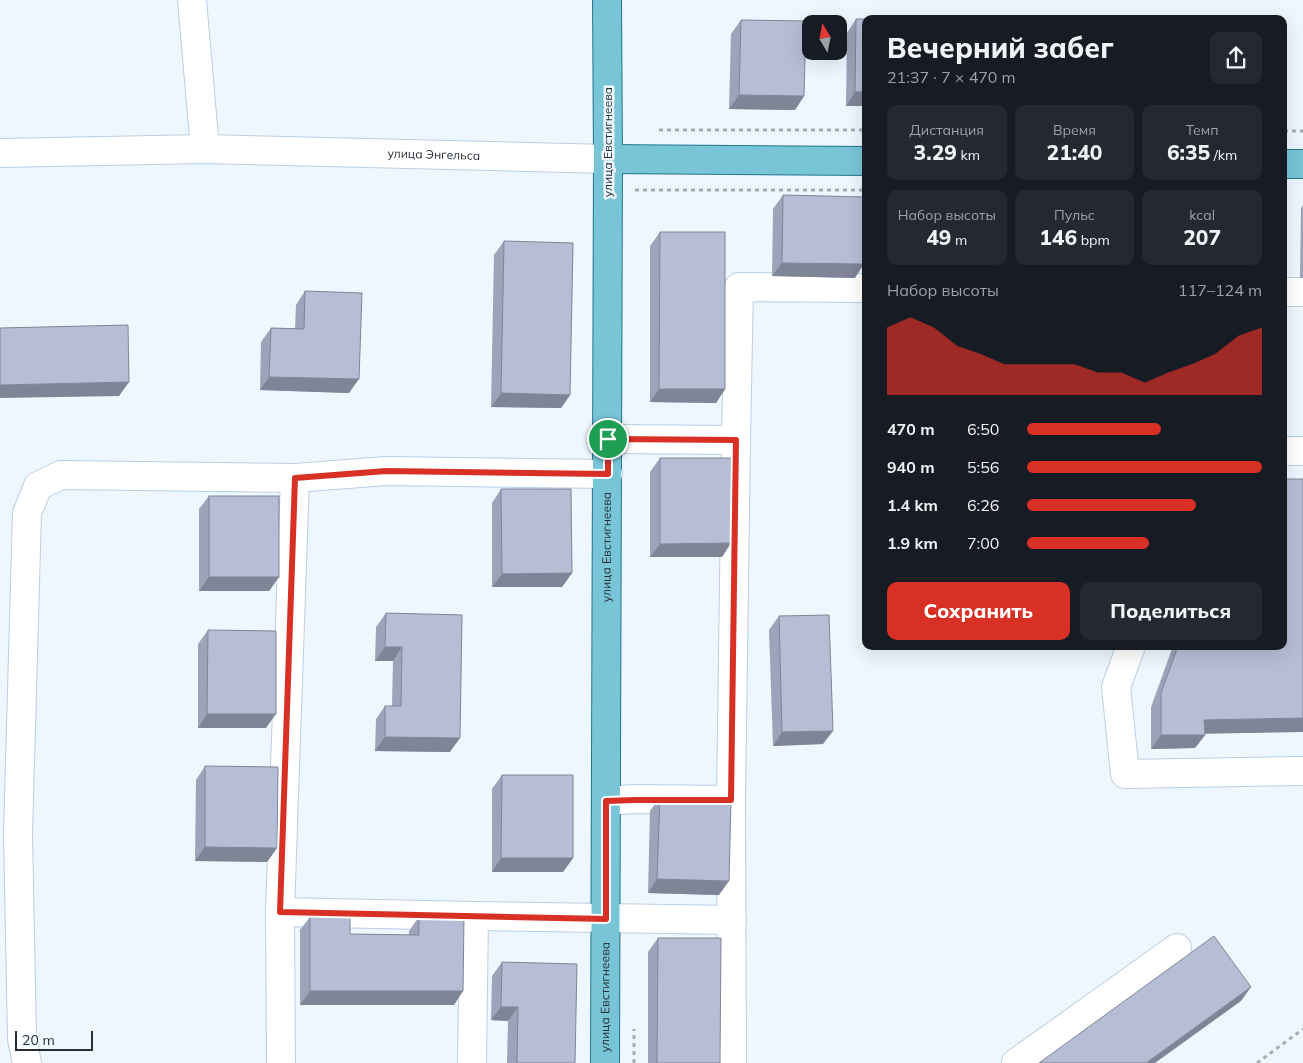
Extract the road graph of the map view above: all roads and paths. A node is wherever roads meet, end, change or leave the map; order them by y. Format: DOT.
graph roads {
  1 [pos="192,0"];
  2 [pos="606,0"];
  3 [pos="1287,131"];
  4 [pos="1303,131"];
  5 [pos="205,149"];
  6 [pos="0,154"];
  7 [pos="608,159"];
  8 [pos="862,161"];
  9 [pos="1287,164"];
  10 [pos="1303,164"];
  11 [pos="862,190"];
  12 [pos="635,199"];
  13 [pos="862,288"];
  14 [pos="1287,292"];
  15 [pos="1303,292"];
  16 [pos="608,439"];
  17 [pos="736,440"];
  18 [pos="1287,451"];
  19 [pos="1303,451"];
  20 [pos="608,474"];
  21 [pos="295,478"];
  22 [pos="1130,650"];
  23 [pos="1303,771"];
  24 [pos="731,800"];
  25 [pos="606,801"];
  26 [pos="280,912"];
  27 [pos="474,916"];
  28 [pos="606,919"];
  29 [pos="732,920"];
  30 [pos="1176,948"];
  31 [pos="634,1024"];
  32 [pos="1303,1029"];
  33 [pos="28,1063"];
  34 [pos="281,1063"];
  35 [pos="472,1063"];
  36 [pos="605,1063"];
  37 [pos="634,1063"];
  38 [pos="732,1063"];
  39 [pos="1016,1063"];
  40 [pos="1257,1063"];
  1 -- 5 [label="street"];
  2 -- 7 [label="main road, улица Евстигнеева"];
  3 -- 4 [label="path"];
  5 -- 6 [label="street, улица Энгельса"];
  5 -- 7 [label="street, улица Энгельса"];
  7 -- 8 [label="main road, улица Энгельса"];
  7 -- 16 [label="main road, улица Евстигнеева"];
  9 -- 10 [label="main road"];
  11 -- 12 [label="path"];
  13 -- 17 [label="street"];
  14 -- 15 [label="street"];
  16 -- 17 [label="street"];
  16 -- 20 [label="main road, улица Евстигнеева"];
  17 -- 24 [label="street"];
  18 -- 19 [label="street"];
  20 -- 21 [label="street"];
  20 -- 25 [label="main road, улица Евстигнеева"];
  21 -- 26 [label="street"];
  21 -- 33 [label="street"];
  22 -- 23 [label="street"];
  24 -- 25 [label="street"];
  24 -- 29 [label="street"];
  25 -- 28 [label="main road, улица Евстигнеева"];
  26 -- 27 [label="street"];
  26 -- 34 [label="street"];
  27 -- 28 [label="street"];
  27 -- 35 [label="street"];
  28 -- 29 [label="street"];
  28 -- 36 [label="main road, улица Евстигнеева"];
  29 -- 38 [label="street"];
  30 -- 39 [label="street"];
  31 -- 37 [label="path"];
  32 -- 40 [label="path"];
}
